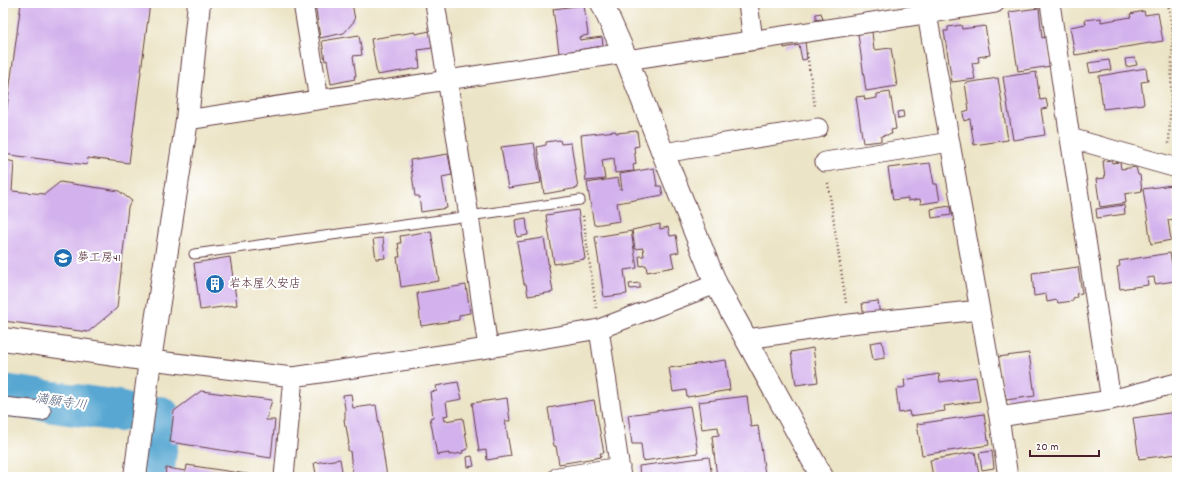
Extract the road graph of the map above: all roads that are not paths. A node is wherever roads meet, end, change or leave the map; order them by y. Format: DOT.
graph roads {
  1 [pos="199,3"];
  2 [pos="304,3"];
  3 [pos="435,3"];
  4 [pos="602,3"];
  5 [pos="748,3"];
  6 [pos="995,3"];
  7 [pos="1050,3"];
  8 [pos="926,8"];
  9 [pos="753,40"];
  10 [pos="625,56"];
  11 [pos="447,80"];
  12 [pos="319,100"];
  13 [pos="187,120"];
  14 [pos="818,128"];
  15 [pos="1070,138"];
  16 [pos="950,142"];
  17 [pos="663,153"];
  18 [pos="825,162"];
  19 [pos="1172,167"];
  20 [pos="580,200"];
  21 [pos="469,216"];
  22 [pos="194,254"];
  23 [pos="716,284"];
  24 [pos="980,310"];
  25 [pos="599,329"];
  26 [pos="3,339"];
  27 [pos="749,342"];
  28 [pos="488,348"];
  29 [pos="150,360"];
  30 [pos="293,377"];
  31 [pos="1177,383"];
  32 [pos="1111,400"];
  33 [pos="3,407"];
  34 [pos="41,412"];
  35 [pos="999,417"];
  36 [pos="621,472"];
  37 [pos="135,477"];
  38 [pos="284,477"];
  39 [pos="558,477"];
  40 [pos="822,477"];
  41 [pos="1008,477"];
  1 -- 13 [label="street"];
  2 -- 12 [label="street"];
  3 -- 11 [label="street"];
  4 -- 10 [label="street"];
  5 -- 9 [label="street"];
  6 -- 8 [label="street"];
  7 -- 15 [label="street"];
  8 -- 9 [label="street"];
  8 -- 16 [label="street"];
  9 -- 10 [label="street"];
  10 -- 11 [label="street"];
  10 -- 17 [label="street"];
  11 -- 12 [label="street"];
  11 -- 21 [label="street"];
  12 -- 13 [label="street"];
  13 -- 29 [label="street"];
  14 -- 17 [label="street"];
  15 -- 19 [label="street"];
  15 -- 32 [label="street"];
  16 -- 18 [label="street"];
  16 -- 24 [label="street"];
  17 -- 23 [label="street"];
  20 -- 21 [label="lane"];
  21 -- 22 [label="lane"];
  21 -- 28 [label="street"];
  23 -- 25 [label="street"];
  23 -- 27 [label="street"];
  24 -- 27 [label="street"];
  24 -- 35 [label="street"];
  25 -- 28 [label="street"];
  25 -- 36 [label="street"];
  26 -- 29 [label="street"];
  27 -- 40 [label="street"];
  28 -- 30 [label="street"];
  29 -- 30 [label="street"];
  29 -- 37 [label="street"];
  30 -- 38 [label="street"];
  31 -- 32 [label="street"];
  32 -- 35 [label="street"];
  33 -- 34 [label="street"];
  35 -- 41 [label="street"];
  36 -- 39 [label="street"];
}
